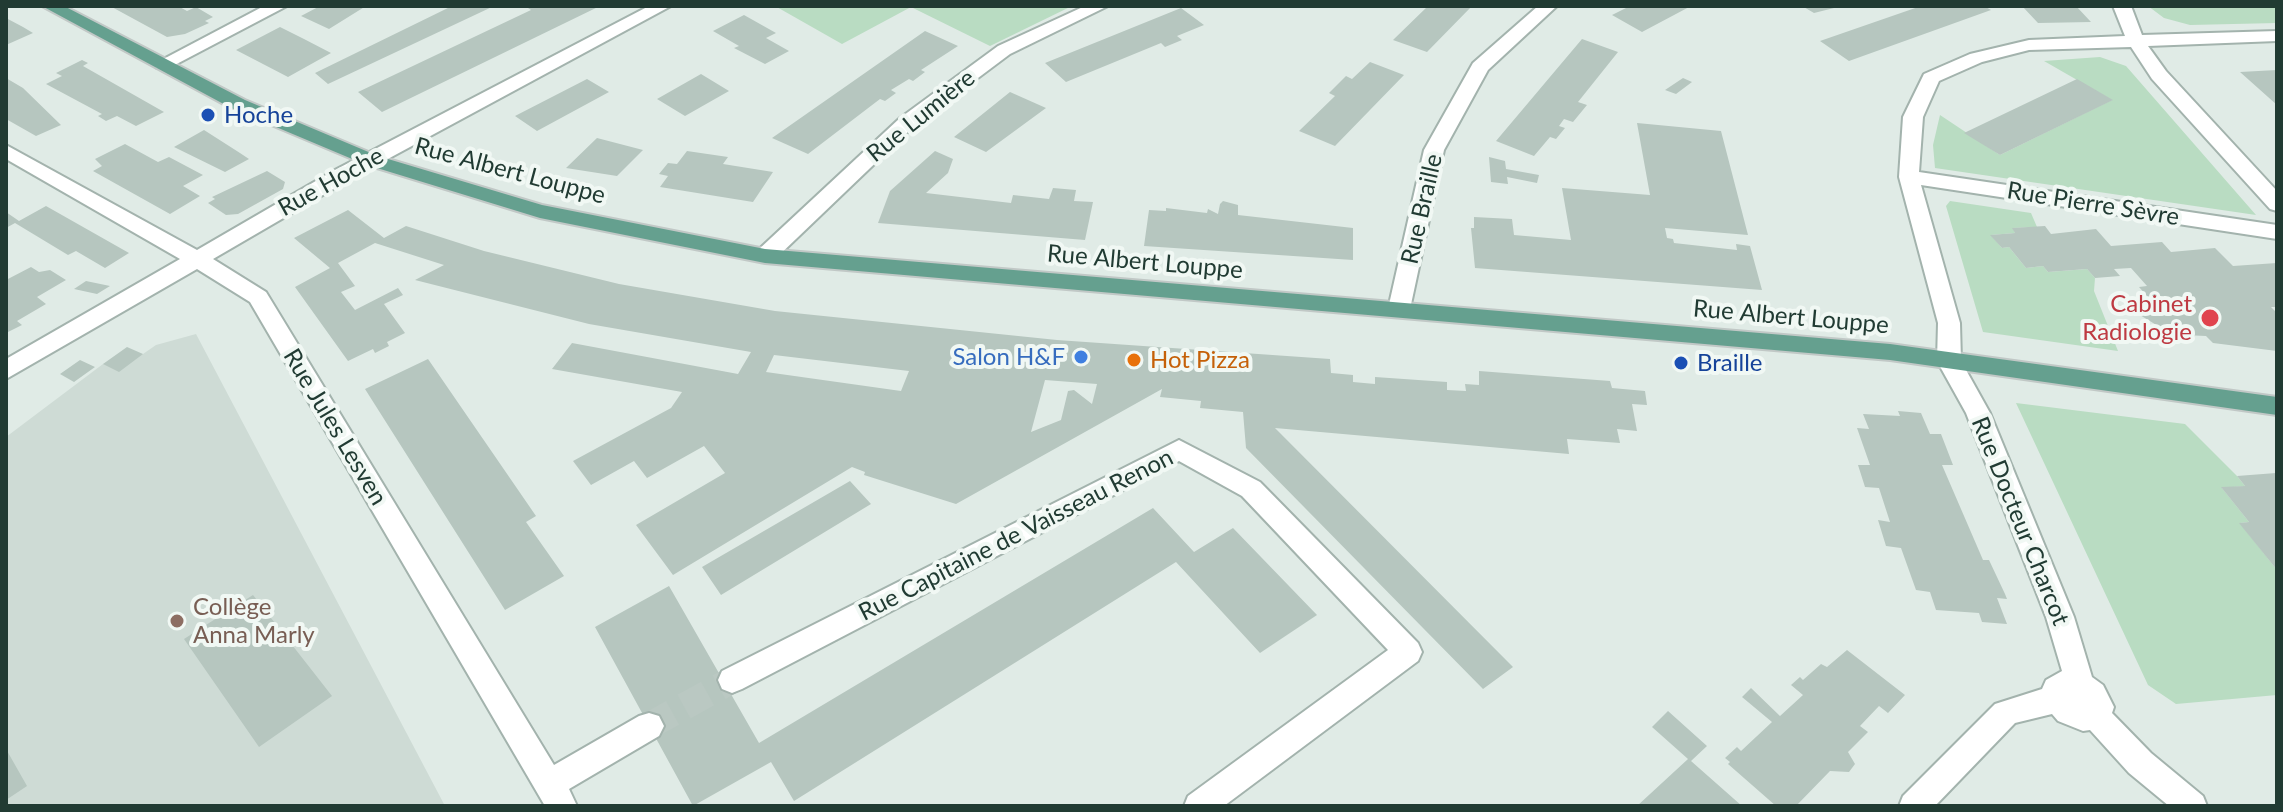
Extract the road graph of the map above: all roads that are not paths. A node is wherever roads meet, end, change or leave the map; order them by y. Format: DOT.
graph roads {
  1 [pos="51,6"];
  2 [pos="278,6"];
  3 [pos="662,6"];
  4 [pos="1099,6"];
  5 [pos="1548,6"];
  6 [pos="2122,6"];
  7 [pos="2277,36"];
  8 [pos="2135,40"];
  9 [pos="163,64"];
  10 [pos="6,151"];
  11 [pos="371,160"];
  12 [pos="1909,177"];
  13 [pos="2277,204"];
  14 [pos="2277,232"];
  15 [pos="765,256"];
  16 [pos="197,259"];
  17 [pos="1399,309"];
  18 [pos="1949,361"];
  19 [pos="6,370"];
  20 [pos="2277,406"];
  21 [pos="732,680"];
  22 [pos="2069,693"];
  23 [pos="649,726"];
  24 [pos="555,796"];
  25 [pos="1199,806"];
  26 [pos="1914,806"];
  27 [pos="2192,806"];
  1 -- 9 [label="main road, Rue Albert Louppe"];
  2 -- 9 [label="street"];
  3 -- 11 [label="street, Rue Hoche"];
  4 -- 15 [label="street, Rue Lumière"];
  5 -- 17 [label="street, Rue Braille"];
  6 -- 8 [label="street"];
  7 -- 8 [label="street"];
  8 -- 12 [label="street"];
  8 -- 13 [label="street"];
  9 -- 11 [label="main road, Rue Albert Louppe"];
  10 -- 16 [label="street, Rue Jules Lesven"];
  11 -- 15 [label="main road, Rue Albert Louppe"];
  11 -- 16 [label="street, Rue Hoche"];
  12 -- 14 [label="street, Rue Pierre Sèvre"];
  12 -- 18 [label="street"];
  15 -- 17 [label="main road, Rue Albert Louppe"];
  16 -- 19 [label="street, Rue Hoche"];
  16 -- 24 [label="street, Rue Jules Lesven"];
  17 -- 18 [label="main road, Rue Albert Louppe"];
  18 -- 20 [label="main road, Rue Albert Louppe"];
  18 -- 22 [label="street, Rue Docteur Charcot"];
  21 -- 25 [label="street, Rue Capitaine de Vaisseau Renon"];
  22 -- 26 [label="street"];
  22 -- 27 [label="street, Rue Docteur Charcot"];
  23 -- 24 [label="street"];
}
